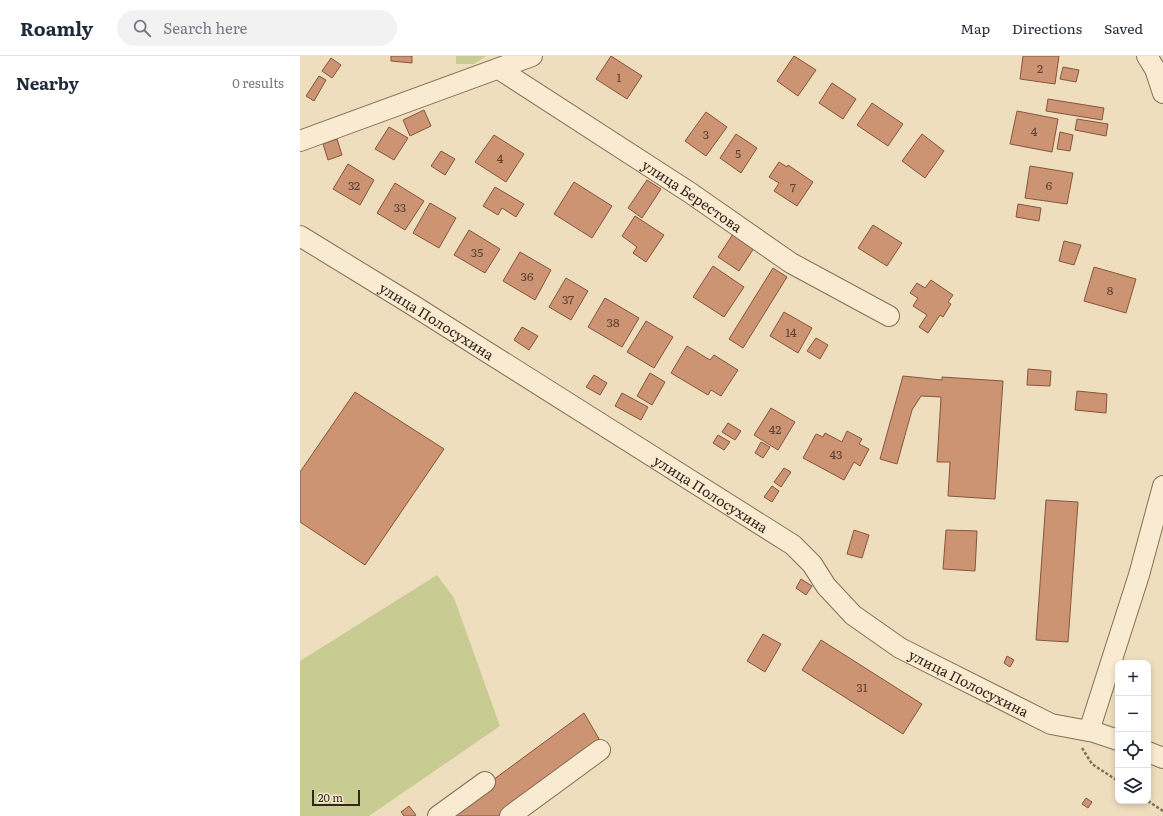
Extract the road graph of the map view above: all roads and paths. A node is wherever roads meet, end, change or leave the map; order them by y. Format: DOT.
graph roads {
  1 [pos="532,56"];
  2 [pos="1147,56"];
  3 [pos="499,69"];
  4 [pos="1163,93"];
  5 [pos="300,141"];
  6 [pos="300,236"];
  7 [pos="889,316"];
  8 [pos="1163,486"];
  9 [pos="1068,727"];
  10 [pos="1089,731"];
  11 [pos="1115,739"];
  12 [pos="600,750"];
  13 [pos="1151,753"];
  14 [pos="1163,758"];
  15 [pos="1115,779"];
  16 [pos="485,782"];
  17 [pos="1151,803"];
  18 [pos="1163,811"];
  19 [pos="438,816"];
  20 [pos="510,816"];
  1 -- 3 [label="street"];
  2 -- 4 [label="street"];
  3 -- 5 [label="street"];
  3 -- 7 [label="street, улица Берестова"];
  6 -- 9 [label="street, улица Полосухина"];
  8 -- 10 [label="street"];
  9 -- 10 [label="street, улица Полосухина"];
  9 -- 15 [label="path"];
  10 -- 11 [label="street, улица Полосухина"];
  12 -- 20 [label="street"];
  13 -- 14 [label="street"];
  16 -- 19 [label="street"];
  17 -- 18 [label="path"];
}
